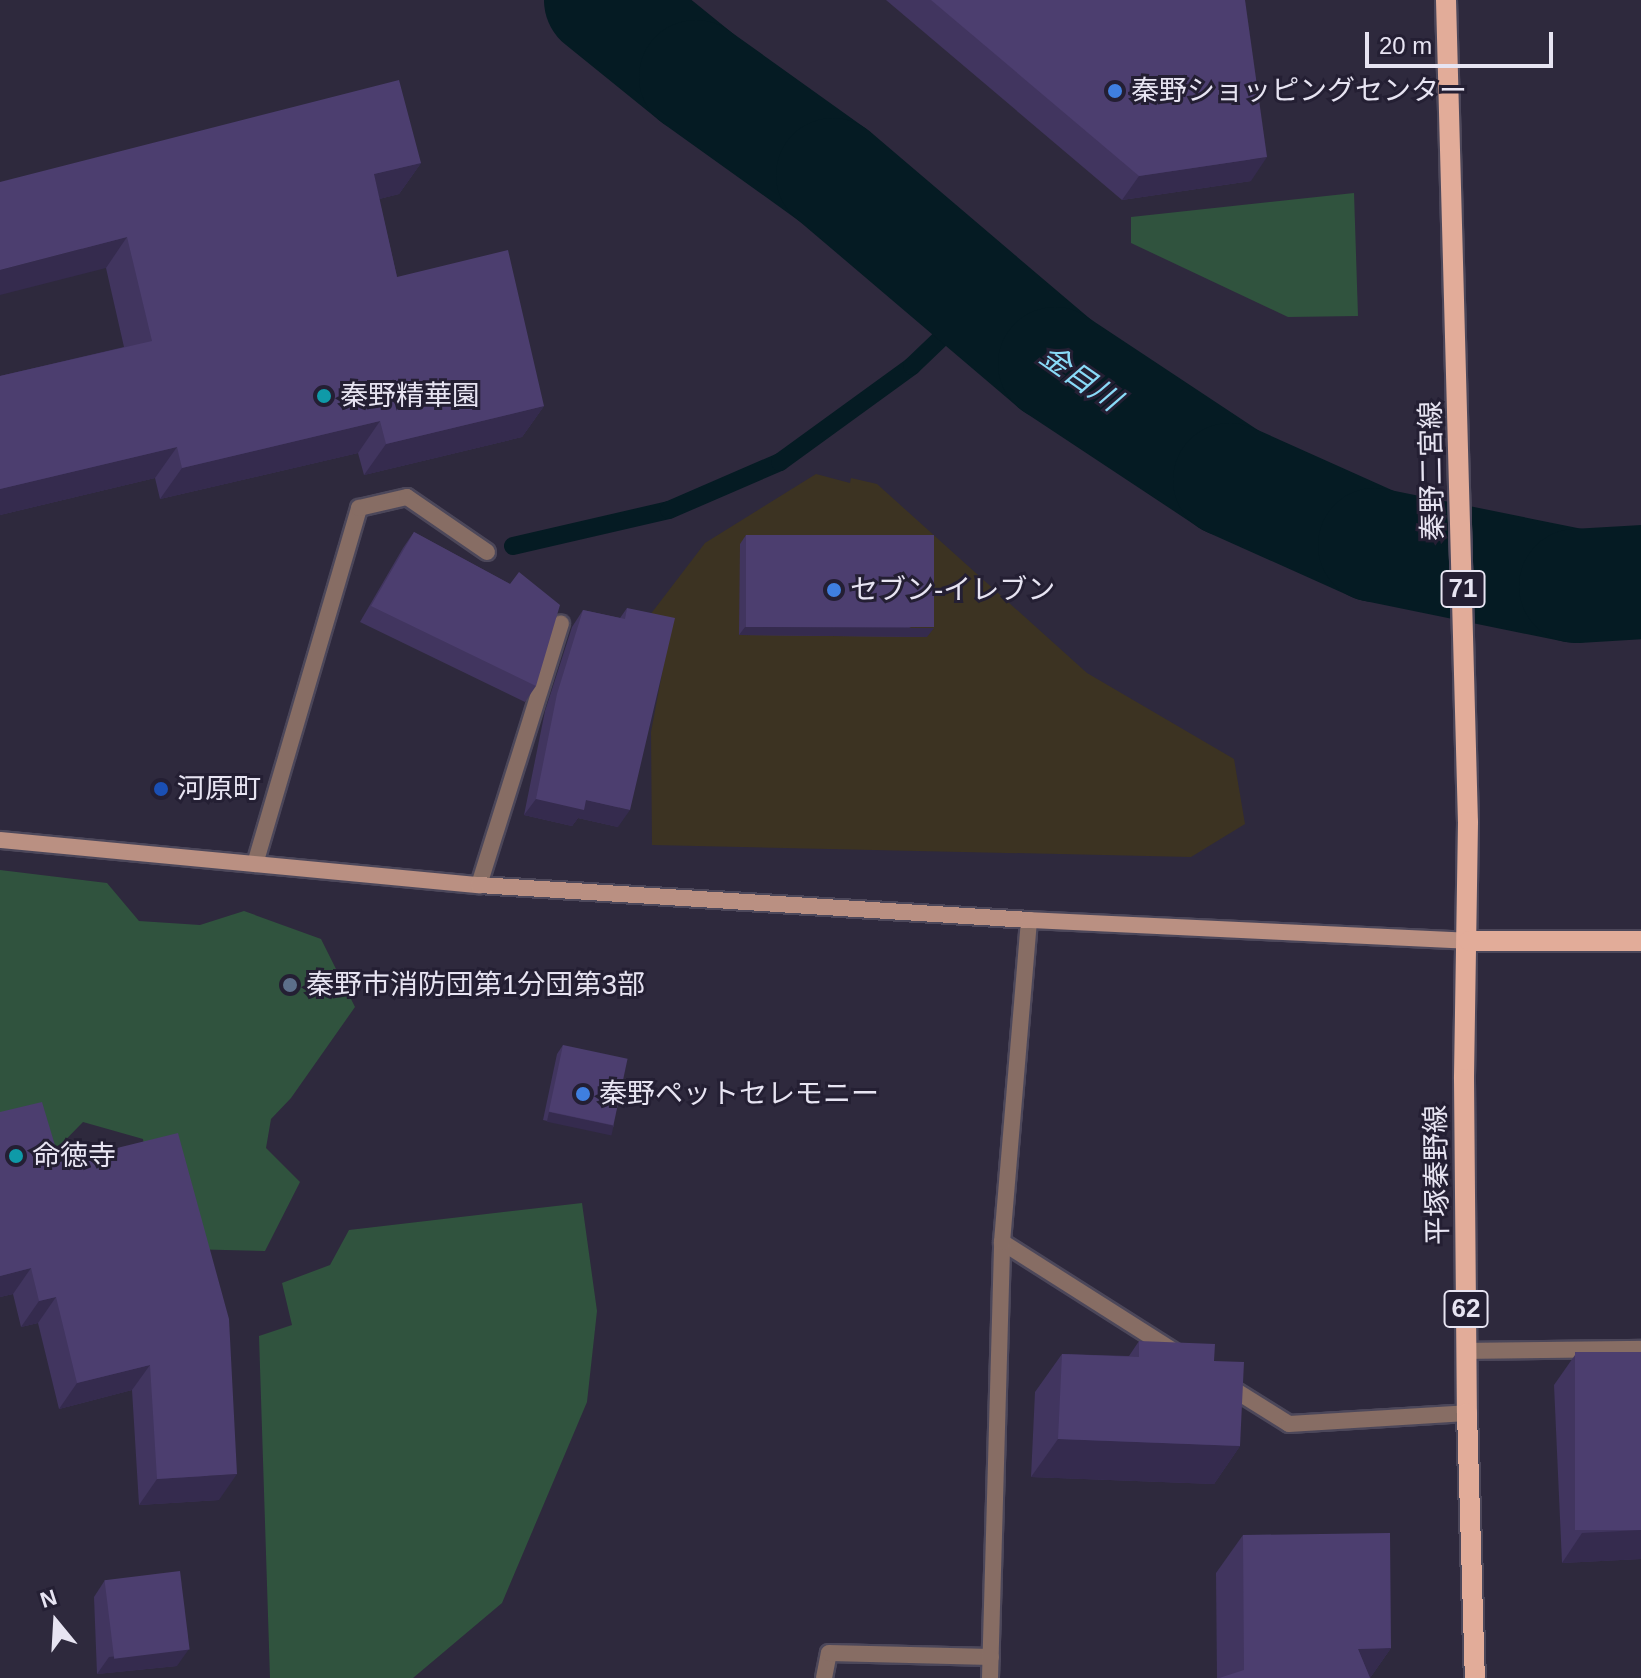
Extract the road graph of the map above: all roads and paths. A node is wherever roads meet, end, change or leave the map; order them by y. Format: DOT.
graph roads {
  1 [pos="1446,0"];
  2 [pos="487,552"];
  3 [pos="561,624"];
  4 [pos="0,840"];
  5 [pos="255,864"];
  6 [pos="479,885"];
  7 [pos="1029,920"];
  8 [pos="1469,941"];
  9 [pos="1641,941"];
  10 [pos="1002,1242"];
  11 [pos="1641,1349"];
  12 [pos="1467,1351"];
  13 [pos="1186,1359"];
  14 [pos="1212,1375"];
  15 [pos="1467,1413"];
  16 [pos="991,1657"];
  17 [pos="824,1678"];
  18 [pos="990,1678"];
  19 [pos="1475,1678"];
  1 -- 8 [label="main road, 秦野二宮線 / 71"];
  2 -- 5 [label="street"];
  3 -- 6 [label="street"];
  4 -- 5 [label="street"];
  5 -- 6 [label="street"];
  6 -- 7 [label="street"];
  7 -- 8 [label="street"];
  7 -- 10 [label="street"];
  8 -- 9 [label="main road"];
  8 -- 12 [label="main road, 平塚秦野線 / 62"];
  10 -- 13 [label="street"];
  10 -- 16 [label="street"];
  11 -- 12 [label="street"];
  12 -- 15 [label="main road, 平塚秦野線 / 62"];
  14 -- 15 [label="street"];
  15 -- 19 [label="main road, 平塚秦野線 / 62"];
  16 -- 17 [label="street"];
  16 -- 18 [label="street"];
}
